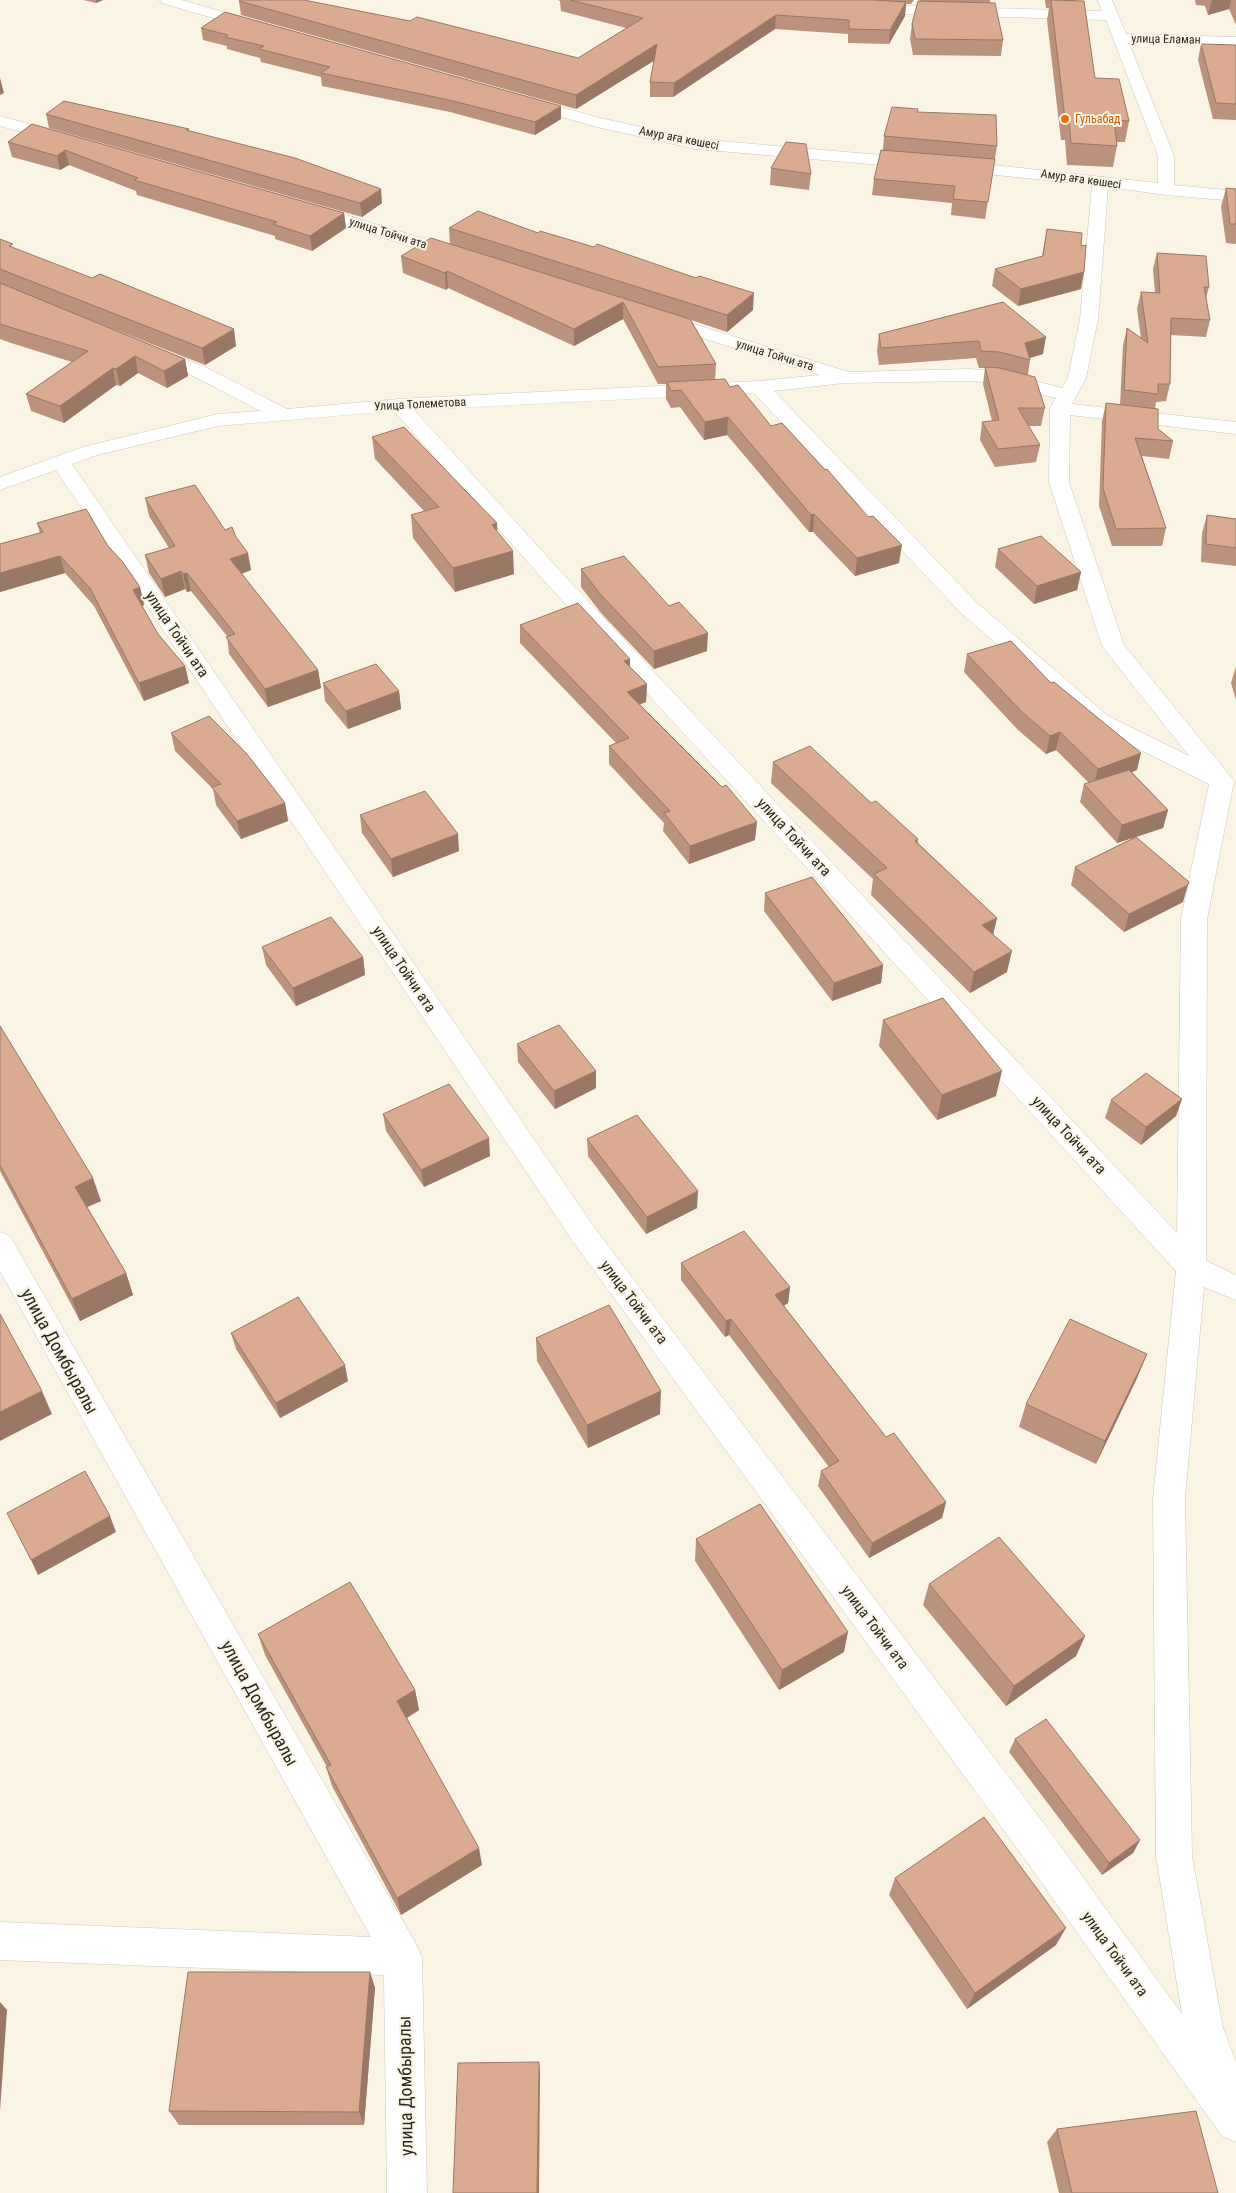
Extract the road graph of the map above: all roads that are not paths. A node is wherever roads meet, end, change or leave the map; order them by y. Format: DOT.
graph roads {
  1 [pos="167,0"];
  2 [pos="1105,0"];
  3 [pos="854,8"];
  4 [pos="1111,16"];
  5 [pos="274,32"];
  6 [pos="1121,38"];
  7 [pos="1236,41"];
  8 [pos="512,98"];
  9 [pos="0,121"];
  10 [pos="76,142"];
  11 [pos="1100,182"];
  12 [pos="1166,190"];
  13 [pos="1236,196"];
  14 [pos="292,204"];
  15 [pos="472,259"];
  16 [pos="641,313"];
  17 [pos="135,345"];
  18 [pos="848,378"];
  19 [pos="760,387"];
  20 [pos="1064,401"];
  21 [pos="399,405"];
  22 [pos="283,414"];
  23 [pos="1236,428"];
  24 [pos="61,462"];
  25 [pos="0,484"];
  26 [pos="1229,782"];
  27 [pos="0,1244"];
  28 [pos="1191,1268"];
  29 [pos="1236,1288"];
  30 [pos="0,1941"];
  31 [pos="403,1957"];
  32 [pos="1236,2115"];
  33 [pos="1236,2122"];
  34 [pos="407,2193"];
  1 -- 5 [label="street"];
  2 -- 4 [label="street, улица Еламан"];
  3 -- 4 [label="street"];
  4 -- 6 [label="street, улица Еламан"];
  6 -- 7 [label="street, улица Еламан"];
  6 -- 12 [label="street"];
  8 -- 11 [label="street, Амур аға көшесі"];
  9 -- 10 [label="street"];
  11 -- 12 [label="street, Амур аға көшесі"];
  11 -- 20 [label="street"];
  12 -- 13 [label="street, Амур аға көшесі"];
  14 -- 15 [label="street, улица Тойчи ата"];
  16 -- 18 [label="street, улица Тойчи ата"];
  17 -- 22 [label="street"];
  18 -- 19 [label="street, Улица Толеметова"];
  18 -- 20 [label="street, улица Тойчи ата"];
  19 -- 21 [label="street, Улица Толеметова"];
  19 -- 26 [label="street"];
  20 -- 23 [label="street, улица Тойчи ата"];
  20 -- 26 [label="street"];
  21 -- 22 [label="street, Улица Толеметова"];
  21 -- 28 [label="street, улица Тойчи ата"];
  22 -- 24 [label="street, Улица Толеметова"];
  24 -- 25 [label="street, Улица Толеметова"];
  24 -- 33 [label="street, улица Тойчи ата"];
  26 -- 28 [label="street"];
  27 -- 31 [label="street, улица Домбыралы"];
  28 -- 29 [label="street"];
  28 -- 32 [label="street"];
  30 -- 31 [label="street"];
  31 -- 34 [label="street, улица Домбыралы"];
}
